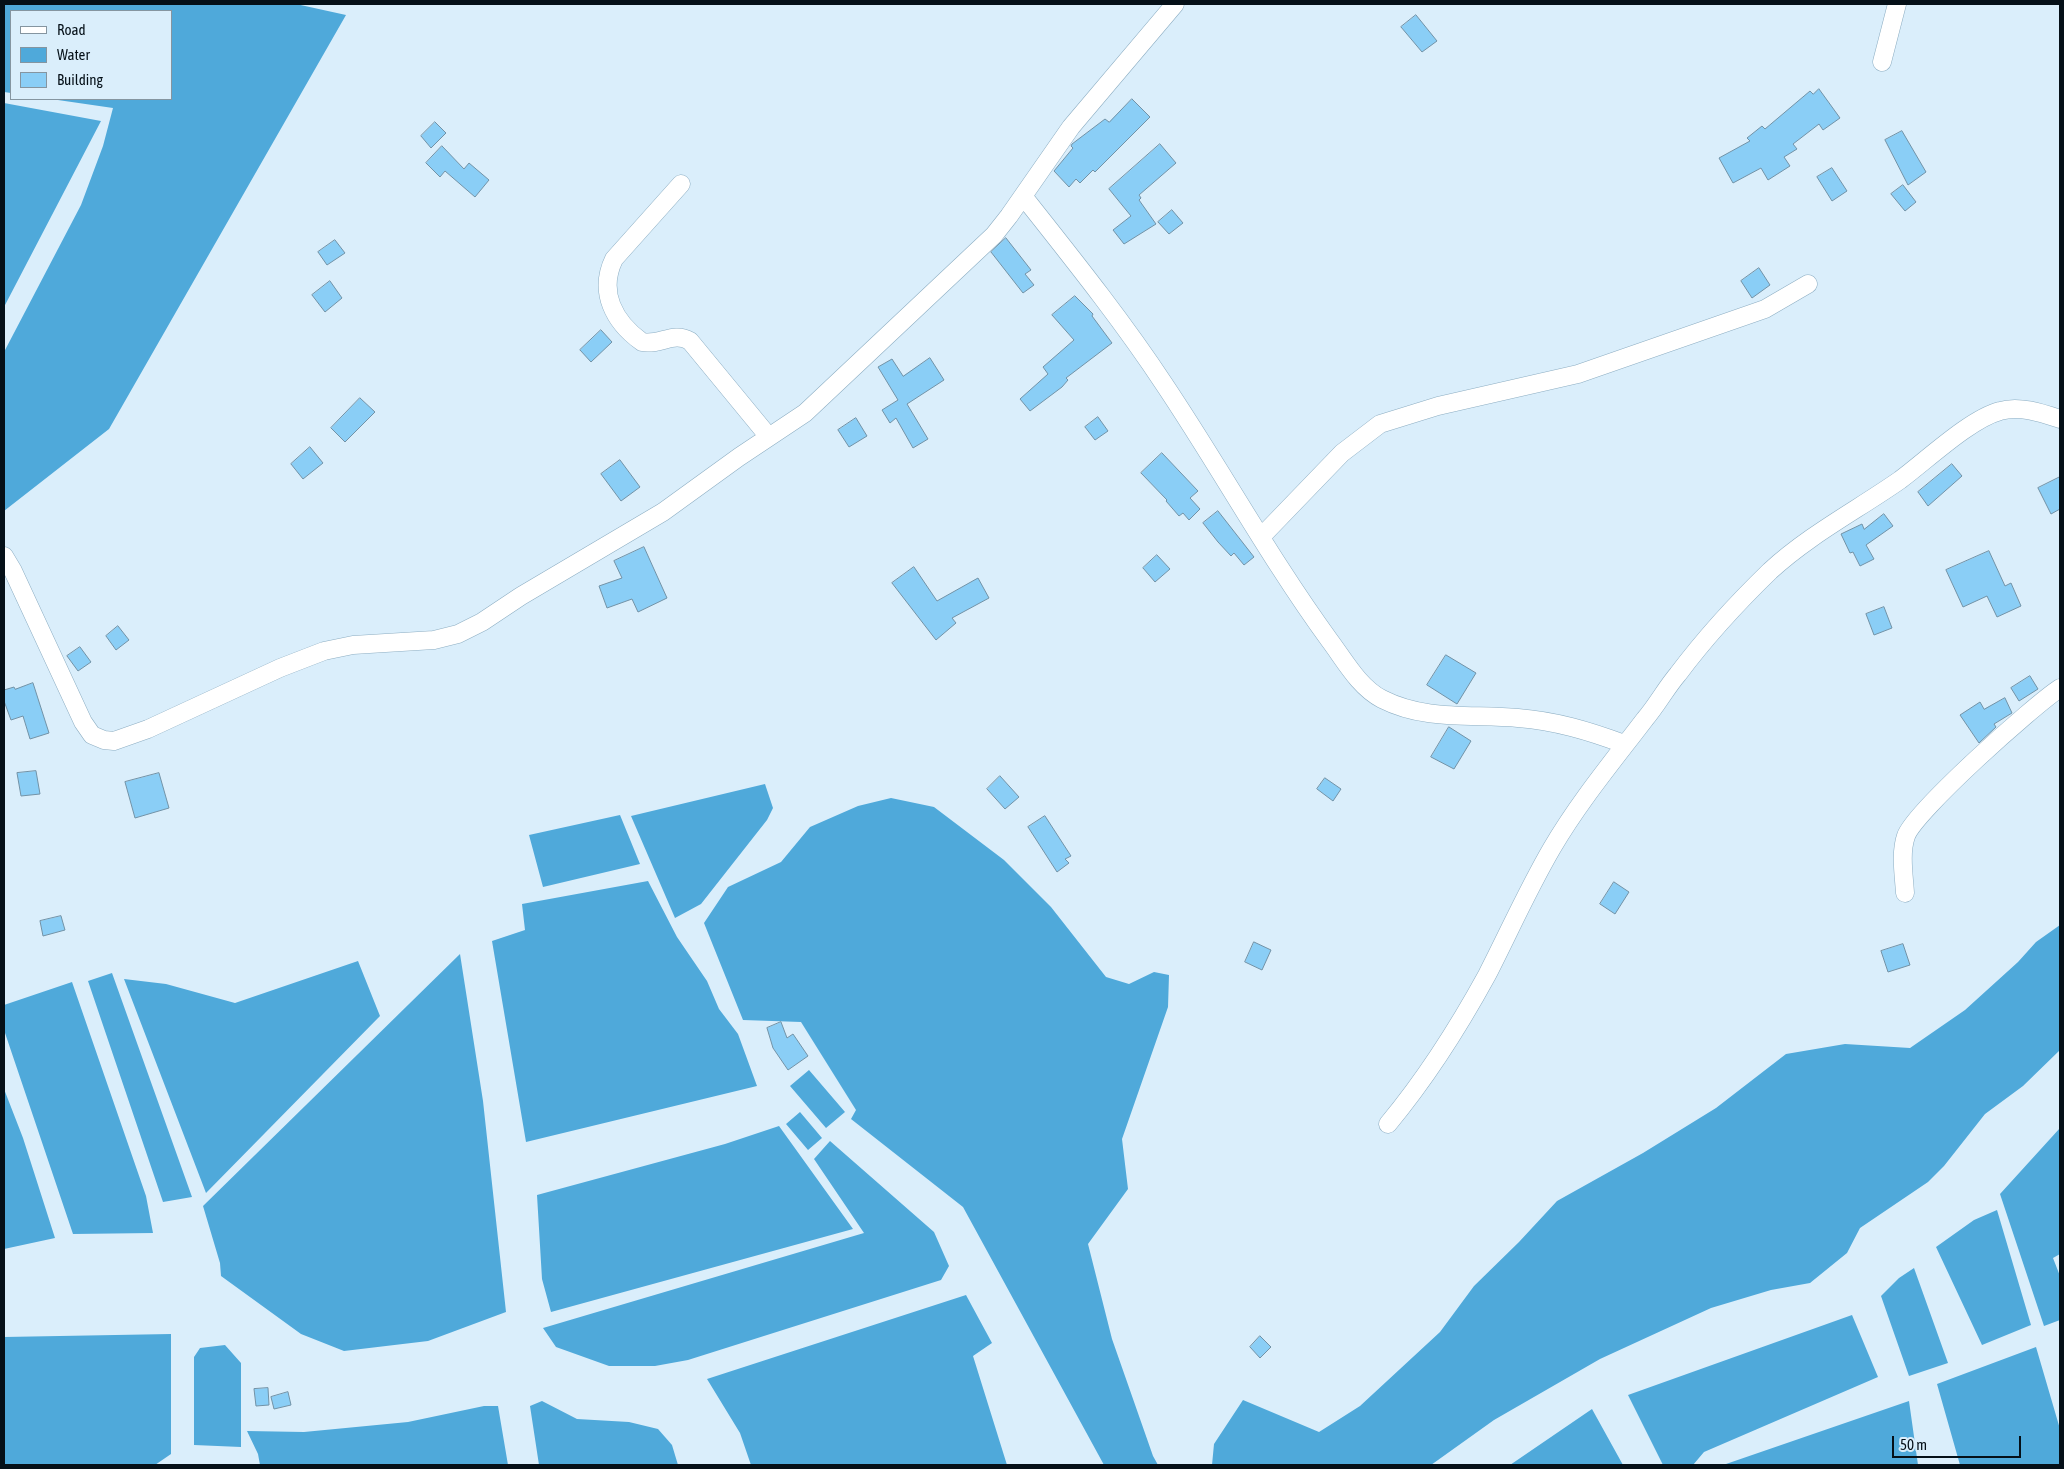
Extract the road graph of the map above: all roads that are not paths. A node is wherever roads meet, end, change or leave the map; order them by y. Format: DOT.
graph roads {
  1 [pos="1176,4"];
  2 [pos="1897,4"];
  3 [pos="1882,62"];
  4 [pos="681,184"];
  5 [pos="1023,196"];
  6 [pos="1808,284"];
  7 [pos="2060,419"];
  8 [pos="769,437"];
  9 [pos="1261,537"];
  10 [pos="4,556"];
  11 [pos="2060,688"];
  12 [pos="1624,744"];
  13 [pos="1905,893"];
  14 [pos="1388,1124"];
  1 -- 5 [label="street"];
  2 -- 3 [label="street"];
  4 -- 8 [label="street"];
  5 -- 8 [label="street"];
  5 -- 9 [label="street"];
  6 -- 9 [label="street"];
  7 -- 12 [label="street"];
  8 -- 10 [label="street"];
  9 -- 12 [label="street"];
  11 -- 13 [label="street"];
  12 -- 14 [label="street"];
}
